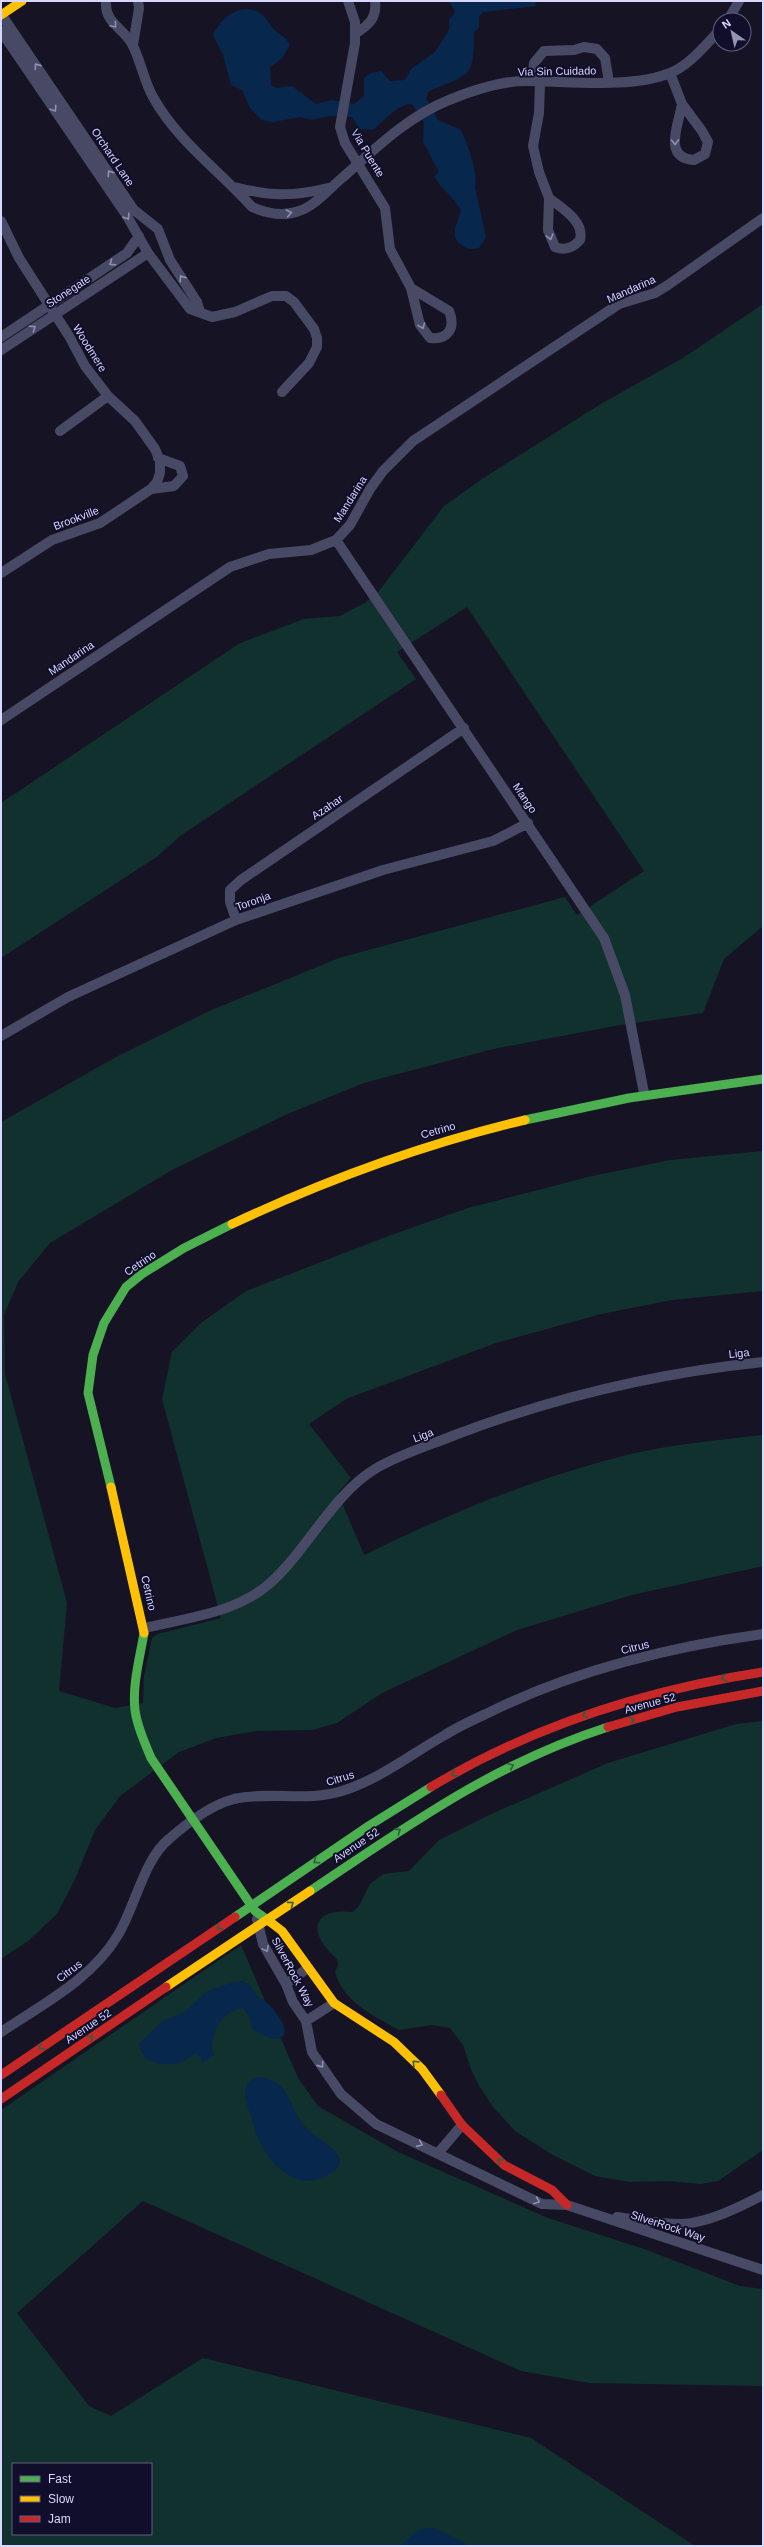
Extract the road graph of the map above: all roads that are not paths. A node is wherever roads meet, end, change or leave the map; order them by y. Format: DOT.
graph roads {
  1 [pos="22,1"];
  2 [pos="106,1"];
  3 [pos="138,1"];
  4 [pos="348,1"];
  5 [pos="375,1"];
  6 [pos="739,1"];
  7 [pos="733,12"];
  8 [pos="1,15"];
  9 [pos="1,31"];
  10 [pos="355,34"];
  11 [pos="712,38"];
  12 [pos="133,45"];
  13 [pos="670,73"];
  14 [pos="536,82"];
  15 [pos="609,82"];
  16 [pos="682,104"];
  17 [pos="359,162"];
  18 [pos="232,186"];
  19 [pos="331,187"];
  20 [pos="274,195"];
  21 [pos="549,198"];
  22 [pos="272,214"];
  23 [pos="763,218"];
  24 [pos="1,221"];
  25 [pos="139,236"];
  26 [pos="162,240"];
  27 [pos="147,251"];
  28 [pos="411,288"];
  29 [pos="49,305"];
  30 [pos="200,312"];
  31 [pos="54,314"];
  32 [pos="1,337"];
  33 [pos="1,350"];
  34 [pos="282,392"];
  35 [pos="108,396"];
  36 [pos="60,431"];
  37 [pos="158,458"];
  38 [pos="154,486"];
  39 [pos="336,540"];
  40 [pos="1,573"];
  41 [pos="1,720"];
  42 [pos="464,728"];
  43 [pos="528,823"];
  44 [pos="236,920"];
  45 [pos="1,1036"];
  46 [pos="763,1079"];
  47 [pos="644,1093"];
  48 [pos="763,1362"];
  49 [pos="145,1628"];
  50 [pos="763,1634"];
  51 [pos="763,1672"];
  52 [pos="763,1691"];
  53 [pos="194,1821"];
  54 [pos="253,1908"];
  55 [pos="263,1923"];
  56 [pos="308,1968"];
  57 [pos="286,1984"];
  58 [pos="334,2003"];
  59 [pos="306,2021"];
  60 [pos="1,2032"];
  61 [pos="1,2075"];
  62 [pos="1,2099"];
  63 [pos="462,2124"];
  64 [pos="439,2152"];
  65 [pos="763,2195"];
  66 [pos="566,2205"];
  67 [pos="583,2211"];
  68 [pos="763,2270"];
  1 -- 8 [label="street"];
  2 -- 12 [label="street, Via Sin Cuidado, one-way"];
  3 -- 12 [label="street"];
  4 -- 10 [label="street, Via Puente"];
  5 -- 10 [label="street"];
  6 -- 7 [label="street"];
  26 -- 8 [label="street, Orchard Lane, one-way"];
  9 -- 25 [label="street, Orchard Lane, one-way"];
  10 -- 17 [label="street, Via Puente"];
  11 -- 13 [label="street"];
  12 -- 18 [label="street, Via Sin Cuidado"];
  13 -- 15 [label="street, Via Sin Cuidado"];
  13 -- 16 [label="street"];
  14 -- 15 [label="street, Via Sin Cuidado"];
  14 -- 15 [label="street"];
  14 -- 17 [label="street, Via Sin Cuidado"];
  14 -- 21 [label="street"];
  16 -- 16 [label="street, one-way"];
  17 -- 19 [label="street, Via Sin Cuidado"];
  17 -- 28 [label="street, Via Puente"];
  18 -- 20 [label="street, Via Sin Cuidado"];
  18 -- 22 [label="street, Via Sin Cuidado"];
  19 -- 20 [label="street, Via Sin Cuidado"];
  22 -- 19 [label="street, Via Sin Cuidado, one-way"];
  20 -- 22 [label="street"];
  21 -- 21 [label="street, one-way"];
  23 -- 39 [label="street, Mandarina"];
  24 -- 29 [label="street, Woodmere"];
  25 -- 27 [label="street, Orchard Lane"];
  25 -- 29 [label="street, Stonegate, one-way"];
  26 -- 27 [label="street, Stonegate"];
  30 -- 26 [label="street, Orchard Lane, one-way"];
  27 -- 30 [label="street, Orchard Lane"];
  27 -- 31 [label="street, Stonegate"];
  28 -- 28 [label="street, Via Puente, one-way"];
  29 -- 31 [label="street, Woodmere"];
  29 -- 32 [label="street, Stonegate"];
  30 -- 34 [label="street, Orchard Lane"];
  33 -- 31 [label="street, Stonegate, one-way"];
  31 -- 35 [label="street, Woodmere"];
  35 -- 36 [label="street"];
  35 -- 37 [label="street, Woodmere"];
  37 -- 38 [label="street, Woodmere"];
  37 -- 38 [label="street"];
  38 -- 40 [label="street, Brookville"];
  39 -- 41 [label="street, Mandarina"];
  39 -- 42 [label="street, Mango"];
  42 -- 43 [label="street, Mango"];
  42 -- 44 [label="street, Azahar"];
  43 -- 44 [label="street, Toronja"];
  43 -- 47 [label="street, Mango"];
  44 -- 45 [label="street, Toronja"];
  46 -- 47 [label="street, Cetrino"];
  47 -- 49 [label="street, Cetrino"];
  48 -- 49 [label="street, Liga"];
  49 -- 53 [label="street, Cetrino"];
  50 -- 53 [label="street, Citrus"];
  51 -- 54 [label="street, Avenue 52, one-way"];
  55 -- 52 [label="street, Avenue 52, one-way"];
  53 -- 54 [label="street, Cetrino"];
  53 -- 60 [label="street, Citrus"];
  54 -- 55 [label="street, SilverRock Way"];
  54 -- 61 [label="street, Avenue 52, one-way"];
  55 -- 56 [label="street, SilverRock Way"];
  55 -- 57 [label="street, SilverRock Way, one-way"];
  62 -- 55 [label="street, Avenue 52, one-way"];
  56 -- 57 [label="street"];
  56 -- 58 [label="street, SilverRock Way"];
  57 -- 59 [label="street, SilverRock Way"];
  58 -- 59 [label="street"];
  63 -- 58 [label="street, SilverRock Way, one-way"];
  59 -- 64 [label="street, SilverRock Way, one-way"];
  63 -- 64 [label="street"];
  66 -- 63 [label="street, SilverRock Way, one-way"];
  64 -- 66 [label="street, SilverRock Way, one-way"];
  65 -- 67 [label="street"];
  66 -- 67 [label="street, SilverRock Way"];
  67 -- 68 [label="street, SilverRock Way"];
}
